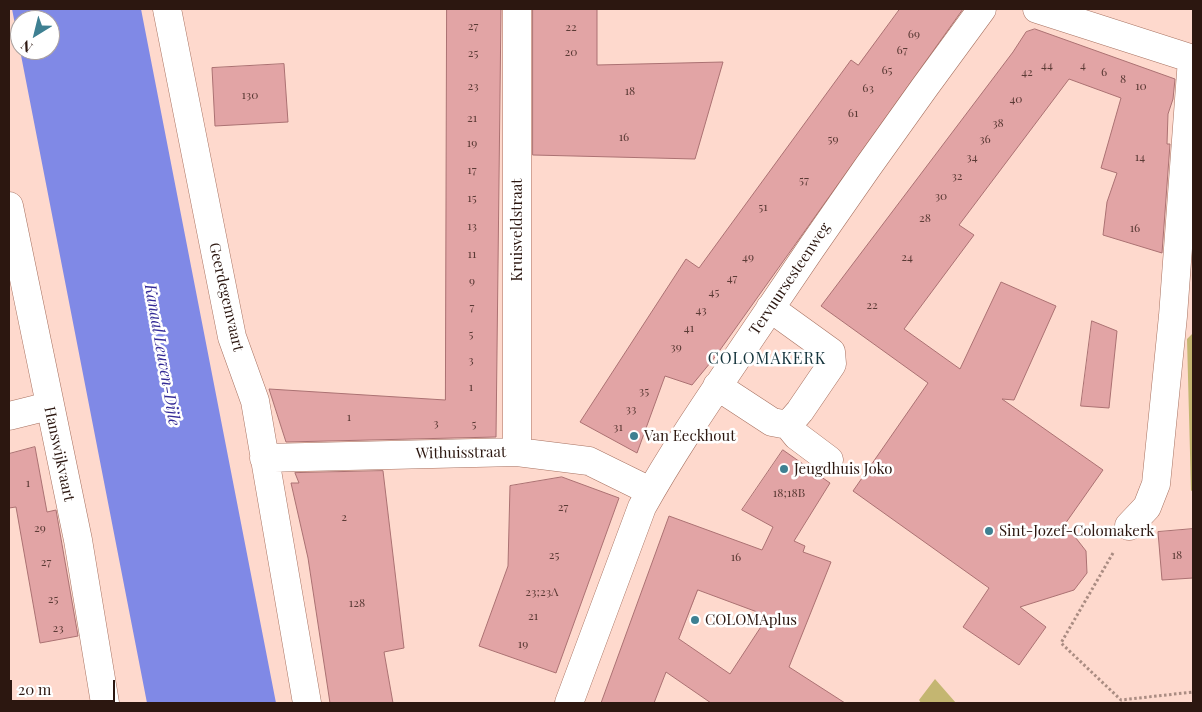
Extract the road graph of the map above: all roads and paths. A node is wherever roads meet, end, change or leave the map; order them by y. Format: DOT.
graph roads {
  1 [pos="167,9"];
  2 [pos="517,9"];
  3 [pos="982,9"];
  4 [pos="1037,9"];
  5 [pos="1193,59"];
  6 [pos="9,206"];
  7 [pos="770,308"];
  8 [pos="718,386"];
  9 [pos="49,406"];
  10 [pos="9,416"];
  11 [pos="788,425"];
  12 [pos="516,452"];
  13 [pos="264,458"];
  14 [pos="829,460"];
  15 [pos="650,491"];
  16 [pos="1129,526"];
  17 [pos="1193,692"];
  18 [pos="105,703"];
  19 [pos="307,703"];
  20 [pos="569,703"];
  1 -- 13 [label="street, Geerdegemvaart"];
  2 -- 12 [label="street, Kruisveldstraat"];
  3 -- 7 [label="street, Tervuursesteenweg"];
  4 -- 5 [label="street"];
  5 -- 16 [label="street"];
  6 -- 9 [label="street, Hanswijkvaart"];
  7 -- 8 [label="street, Tervuursesteenweg"];
  7 -- 11 [label="street"];
  8 -- 11 [label="street"];
  8 -- 15 [label="street, Tervuursesteenweg"];
  9 -- 10 [label="street"];
  9 -- 18 [label="street, Hanswijkvaart"];
  11 -- 14 [label="street"];
  12 -- 13 [label="street, Withuisstraat"];
  12 -- 15 [label="street, Withuisstraat"];
  13 -- 19 [label="street, Geerdegemvaart"];
  15 -- 20 [label="street, Tervuursesteenweg"];
  16 -- 17 [label="path"];
}
